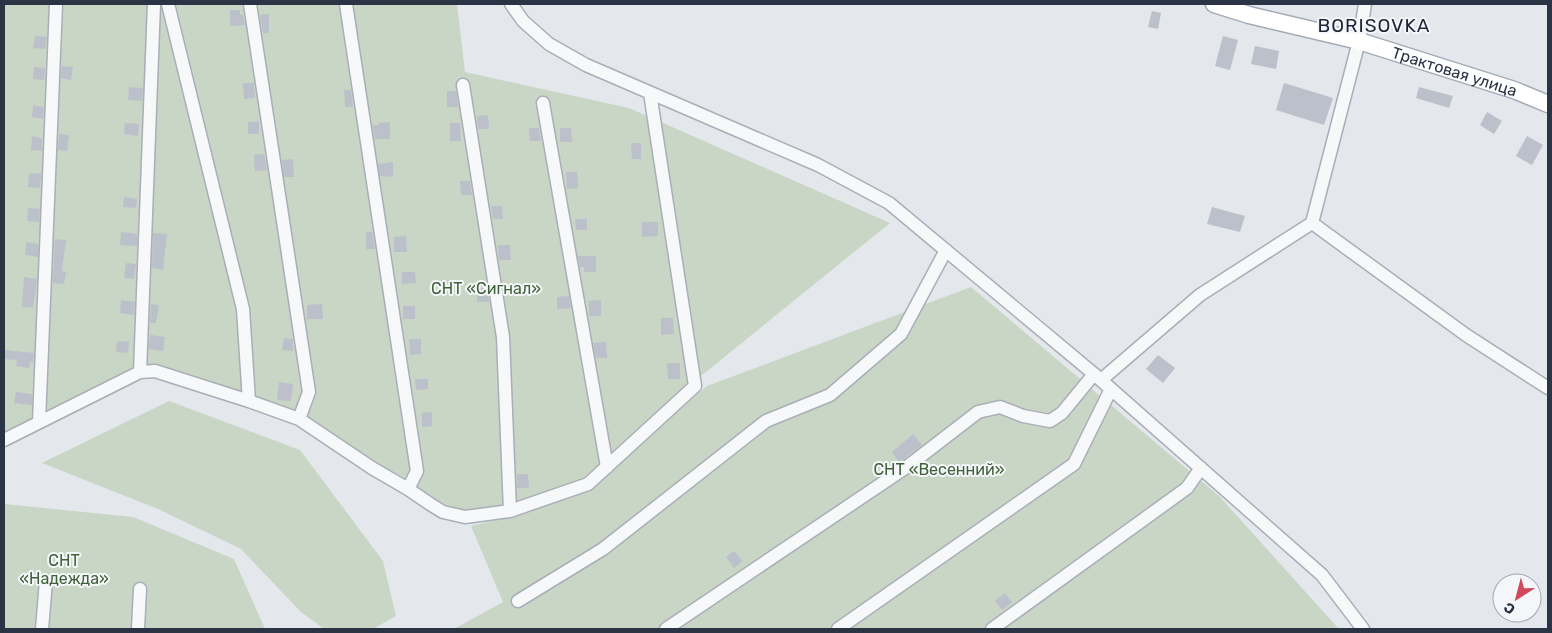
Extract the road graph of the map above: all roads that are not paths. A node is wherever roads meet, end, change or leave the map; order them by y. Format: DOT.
graph roads {
  1 [pos="56,4"];
  2 [pos="154,4"];
  3 [pos="168,4"];
  4 [pos="250,4"];
  5 [pos="346,4"];
  6 [pos="511,4"];
  7 [pos="1214,4"];
  8 [pos="1365,4"];
  9 [pos="1359,42"];
  10 [pos="463,85"];
  11 [pos="650,93"];
  12 [pos="543,103"];
  13 [pos="1548,104"];
  14 [pos="1312,223"];
  15 [pos="946,250"];
  16 [pos="140,372"];
  17 [pos="1097,377"];
  18 [pos="1548,388"];
  19 [pos="1111,389"];
  20 [pos="249,401"];
  21 [pos="299,419"];
  22 [pos="39,422"];
  23 [pos="4,440"];
  24 [pos="608,467"];
  25 [pos="1201,468"];
  26 [pos="408,489"];
  27 [pos="510,511"];
  28 [pos="46,582"];
  29 [pos="140,589"];
  30 [pos="518,601"];
  31 [pos="42,629"];
  32 [pos="138,629"];
  33 [pos="666,629"];
  34 [pos="838,629"];
  35 [pos="992,629"];
  36 [pos="1363,629"];
  1 -- 22 [label="street"];
  2 -- 16 [label="street"];
  3 -- 20 [label="street"];
  4 -- 21 [label="street"];
  5 -- 26 [label="street"];
  6 -- 11 [label="street"];
  7 -- 9 [label="main road, Трактовая улица"];
  8 -- 9 [label="street"];
  9 -- 13 [label="main road, Трактовая улица"];
  9 -- 14 [label="street"];
  10 -- 27 [label="street"];
  11 -- 15 [label="street"];
  11 -- 24 [label="street"];
  12 -- 24 [label="street"];
  14 -- 17 [label="street"];
  14 -- 18 [label="street"];
  15 -- 17 [label="street"];
  15 -- 30 [label="street"];
  16 -- 20 [label="street"];
  16 -- 22 [label="street"];
  17 -- 19 [label="street"];
  17 -- 33 [label="street"];
  19 -- 25 [label="street"];
  19 -- 34 [label="street"];
  20 -- 21 [label="street"];
  21 -- 26 [label="street"];
  22 -- 23 [label="street"];
  24 -- 27 [label="street"];
  25 -- 35 [label="street"];
  25 -- 36 [label="street"];
  26 -- 27 [label="street"];
  28 -- 31 [label="street"];
  29 -- 32 [label="street"];
}
